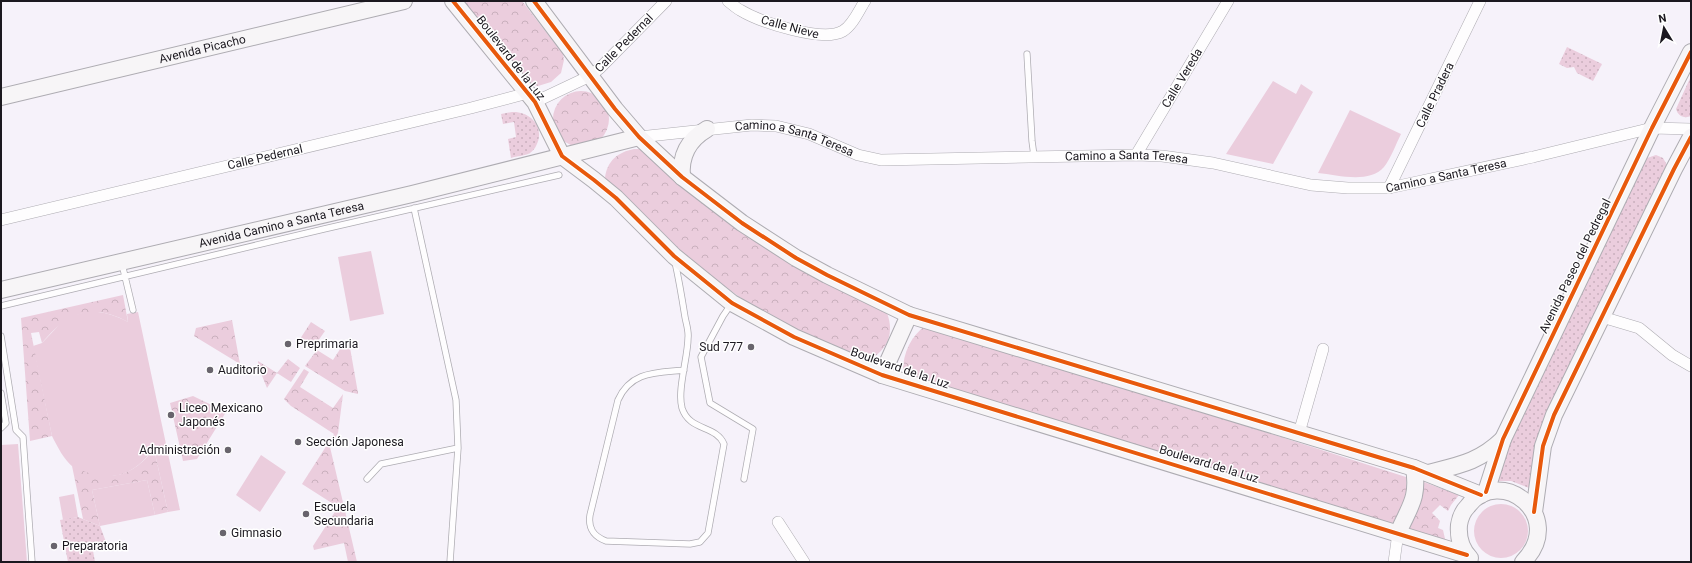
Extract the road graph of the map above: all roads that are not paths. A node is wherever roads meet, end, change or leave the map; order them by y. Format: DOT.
graph roads {
  1 [pos="404,1"];
  2 [pos="453,1"];
  3 [pos="534,1"];
  4 [pos="666,1"];
  5 [pos="728,1"];
  6 [pos="865,1"];
  7 [pos="1228,1"];
  8 [pos="1480,1"];
  9 [pos="1691,52"];
  10 [pos="1027,54"];
  11 [pos="590,76"];
  12 [pos="1,97"];
  13 [pos="532,98"];
  14 [pos="1652,128"];
  15 [pos="707,129"];
  16 [pos="1691,129"];
  17 [pos="638,137"];
  18 [pos="1691,137"];
  19 [pos="1136,155"];
  20 [pos="562,156"];
  21 [pos="1034,156"];
  22 [pos="560,175"];
  23 [pos="682,177"];
  24 [pos="1389,188"];
  25 [pos="414,208"];
  26 [pos="328,213"];
  27 [pos="1,220"];
  28 [pos="324,229"];
  29 [pos="249,239"];
  30 [pos="674,256"];
  31 [pos="124,269"];
  32 [pos="1,290"];
  33 [pos="732,303"];
  34 [pos="1,306"];
  35 [pos="133,310"];
  36 [pos="909,315"];
  37 [pos="1602,317"];
  38 [pos="1,336"];
  39 [pos="1323,349"];
  40 [pos="1691,366"];
  41 [pos="684,370"];
  42 [pos="882,375"];
  43 [pos="1,393"];
  44 [pos="1,428"];
  45 [pos="1299,433"];
  46 [pos="1503,439"];
  47 [pos="458,448"];
  48 [pos="1421,471"];
  49 [pos="367,479"];
  50 [pos="744,479"];
  51 [pos="1483,494"];
  52 [pos="1534,512"];
  53 [pos="778,522"];
  54 [pos="1398,533"];
  55 [pos="1470,558"];
  56 [pos="1528,559"];
  57 [pos="32,562"];
  58 [pos="450,562"];
  59 [pos="804,562"];
  60 [pos="1394,562"];
  1 -- 12 [label="street, Avenida Picacho"];
  2 -- 13 [label="street, Boulevard de la Luz"];
  3 -- 11 [label="street"];
  4 -- 11 [label="street, Calle Pedernal"];
  5 -- 6 [label="street, Calle Nieve"];
  7 -- 19 [label="street, Calle Vereda"];
  8 -- 24 [label="street, Calle Pradera"];
  9 -- 14 [label="street, Avenida Paseo del Pedregal"];
  10 -- 21 [label="lane"];
  11 -- 13 [label="street, Calle Pedernal"];
  11 -- 17 [label="street"];
  13 -- 20 [label="street, Boulevard de la Luz"];
  13 -- 27 [label="street, Calle Pedernal"];
  14 -- 16 [label="street, Camino a Santa Teresa"];
  14 -- 24 [label="street, Camino a Santa Teresa"];
  14 -- 46 [label="street, Avenida Paseo del Pedregal"];
  15 -- 17 [label="street, Camino a Santa Teresa"];
  15 -- 21 [label="street, Camino a Santa Teresa"];
  15 -- 23 [label="street"];
  17 -- 20 [label="street, Camino a Santa Teresa"];
  17 -- 23 [label="street"];
  18 -- 37 [label="street"];
  19 -- 21 [label="street, Camino a Santa Teresa"];
  19 -- 24 [label="street, Camino a Santa Teresa"];
  20 -- 26 [label="street, Avenida Camino a Santa Teresa"];
  20 -- 30 [label="street, Boulevard de la Luz"];
  22 -- 25 [label="lane"];
  23 -- 36 [label="street"];
  25 -- 28 [label="lane"];
  25 -- 47 [label="lane"];
  26 -- 28 [label="lane"];
  26 -- 29 [label="street, Avenida Camino a Santa Teresa"];
  28 -- 29 [label="lane"];
  29 -- 31 [label="street, Avenida Camino a Santa Teresa"];
  30 -- 33 [label="street, Boulevard de la Luz"];
  30 -- 41 [label="lane"];
  31 -- 32 [label="street, Avenida Camino a Santa Teresa"];
  31 -- 34 [label="lane"];
  31 -- 35 [label="lane"];
  33 -- 42 [label="street, Boulevard de la Luz"];
  33 -- 50 [label="lane"];
  36 -- 42 [label="street"];
  36 -- 45 [label="street"];
  37 -- 40 [label="street"];
  37 -- 52 [label="street"];
  38 -- 57 [label="lane"];
  39 -- 45 [label="street"];
  41 -- 41 [label="lane"];
  42 -- 54 [label="street, Boulevard de la Luz"];
  43 -- 44 [label="lane"];
  45 -- 48 [label="street"];
  46 -- 48 [label="street"];
  46 -- 51 [label="street, Avenida Paseo del Pedregal"];
  47 -- 49 [label="lane"];
  47 -- 58 [label="lane"];
  48 -- 51 [label="street"];
  48 -- 54 [label="street"];
  51 -- 52 [label="street"];
  51 -- 55 [label="street"];
  52 -- 56 [label="street"];
  53 -- 59 [label="street"];
  54 -- 55 [label="street, Boulevard de la Luz"];
  54 -- 60 [label="street"];
}
